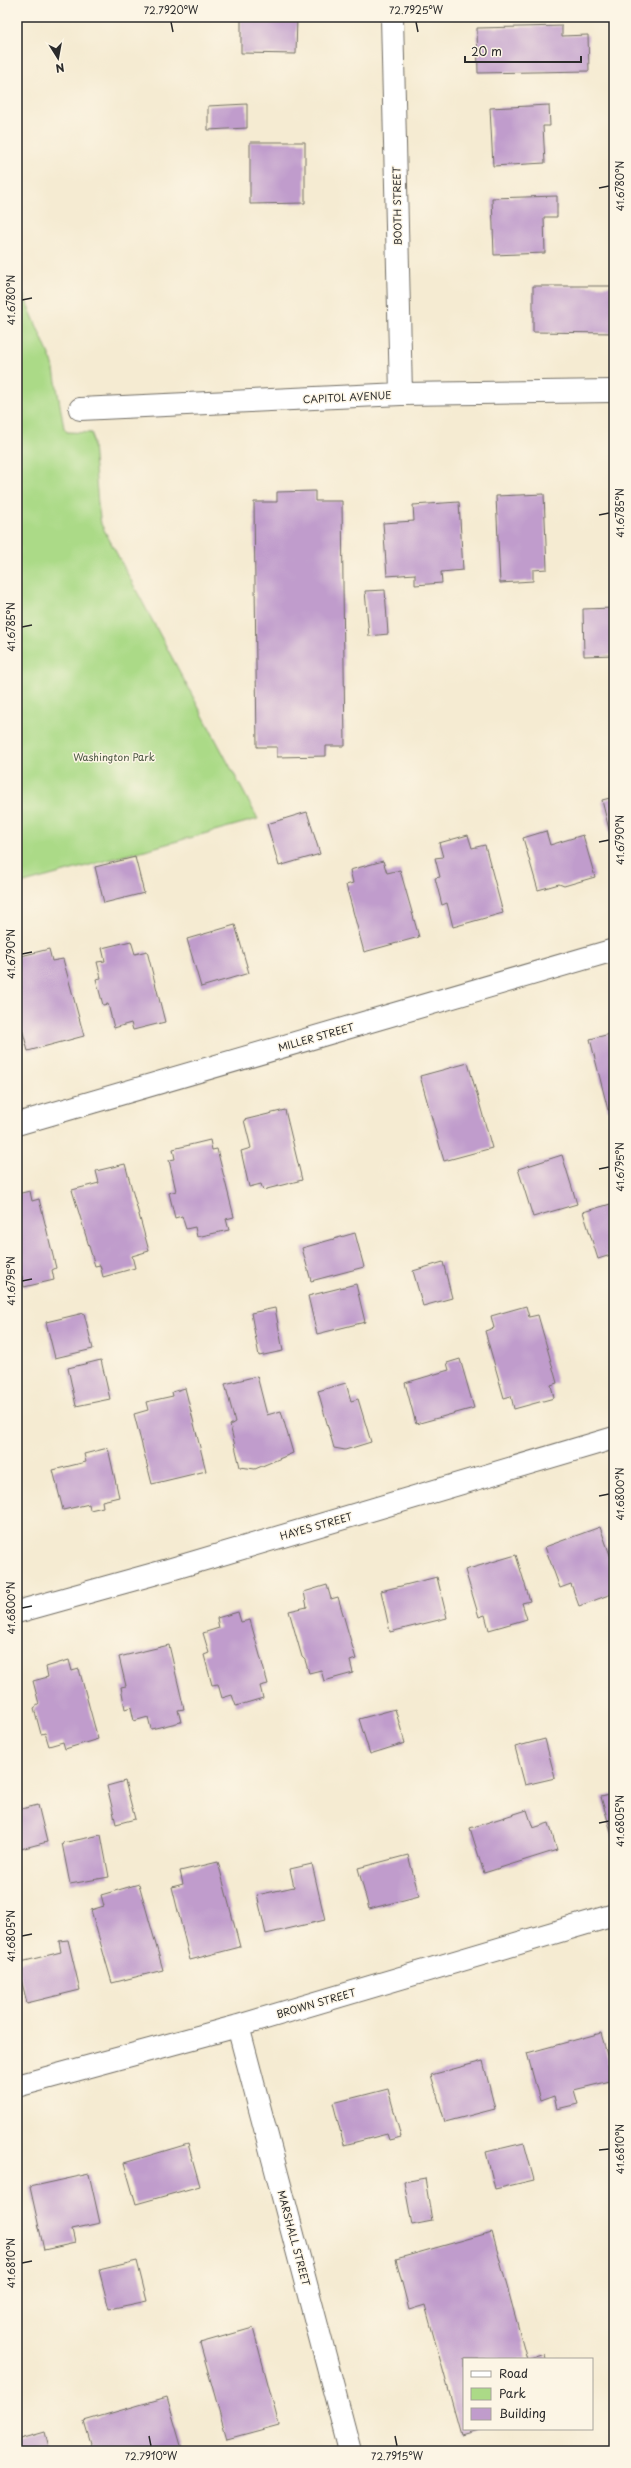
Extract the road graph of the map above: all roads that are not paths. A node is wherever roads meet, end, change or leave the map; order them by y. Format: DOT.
graph roads {
  1 [pos="392,17"];
  2 [pos="614,391"];
  3 [pos="401,394"];
  4 [pos="80,409"];
  5 [pos="614,950"];
  6 [pos="17,1124"];
  7 [pos="614,1438"];
  8 [pos="17,1612"];
  9 [pos="614,1915"];
  10 [pos="238,2026"];
  11 [pos="17,2086"];
  12 [pos="350,2451"];
  1 -- 3 [label="street, BOOTH STREET"];
  2 -- 3 [label="street, CAPITOL AVENUE"];
  3 -- 4 [label="street, CAPITOL AVENUE"];
  5 -- 6 [label="street, MILLER STREET"];
  7 -- 8 [label="street, HAYES STREET"];
  9 -- 10 [label="street, BROWN STREET"];
  10 -- 11 [label="street, BROWN STREET"];
  10 -- 12 [label="street, MARSHALL STREET"];
}
